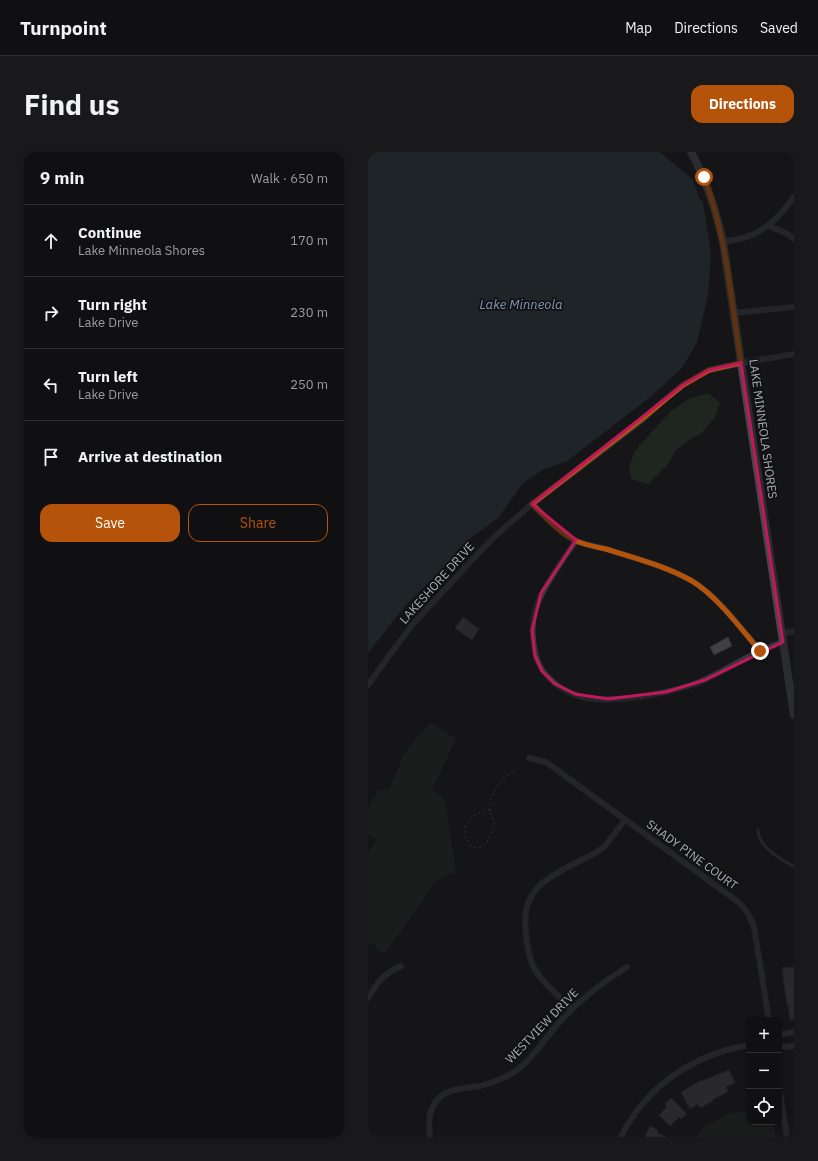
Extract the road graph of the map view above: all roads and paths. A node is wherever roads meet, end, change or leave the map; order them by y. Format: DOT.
graph roads {
  1 [pos="691,152"];
  2 [pos="794,197"];
  3 [pos="769,226"];
  4 [pos="794,239"];
  5 [pos="724,242"];
  6 [pos="794,307"];
  7 [pos="733,313"];
  8 [pos="794,354"];
  9 [pos="741,363"];
  10 [pos="532,504"];
  11 [pos="576,541"];
  12 [pos="794,631"];
  13 [pos="782,638"];
  14 [pos="760,651"];
  15 [pos="368,685"];
  16 [pos="794,715"];
  17 [pos="529,758"];
  18 [pos="516,770"];
  19 [pos="490,810"];
  20 [pos="625,820"];
  21 [pos="758,830"];
  22 [pos="794,867"];
  23 [pos="401,966"];
  24 [pos="627,967"];
  25 [pos="368,998"];
  26 [pos="572,1010"];
  27 [pos="769,1017"];
  28 [pos="794,1032"];
  29 [pos="782,1034"];
  30 [pos="746,1046"];
  31 [pos="794,1046"];
  32 [pos="782,1047"];
  33 [pos="779,1089"];
  34 [pos="430,1137"];
  35 [pos="621,1137"];
  36 [pos="786,1137"];
  1 -- 5 [label="main road, LAKE MINNEOLA SHORES"];
  2 -- 3 [label="street"];
  3 -- 4 [label="street"];
  3 -- 5 [label="street"];
  5 -- 7 [label="main road, LAKE MINNEOLA SHORES"];
  6 -- 7 [label="street"];
  7 -- 9 [label="main road, LAKE MINNEOLA SHORES"];
  8 -- 9 [label="street, LAKESHORE DRIVE"];
  9 -- 10 [label="street, LAKESHORE DRIVE"];
  9 -- 13 [label="main road, LAKE MINNEOLA SHORES"];
  10 -- 11 [label="street"];
  10 -- 15 [label="street, LAKESHORE DRIVE"];
  11 -- 14 [label="street"];
  11 -- 14 [label="street"];
  12 -- 13 [label="street"];
  13 -- 14 [label="street"];
  13 -- 16 [label="main road, LAKE MINNEOLA SHORES"];
  17 -- 20 [label="street, SHADY PINE COURT"];
  18 -- 19 [label="path"];
  19 -- 19 [label="path"];
  20 -- 26 [label="street"];
  20 -- 27 [label="street, SHADY PINE COURT"];
  21 -- 22 [label="lane"];
  23 -- 25 [label="street"];
  24 -- 26 [label="street, WESTVIEW DRIVE"];
  26 -- 34 [label="street, WESTVIEW DRIVE"];
  28 -- 29 [label="street"];
  30 -- 35 [label="street"];
  31 -- 32 [label="street"];
  33 -- 36 [label="street"];
}
